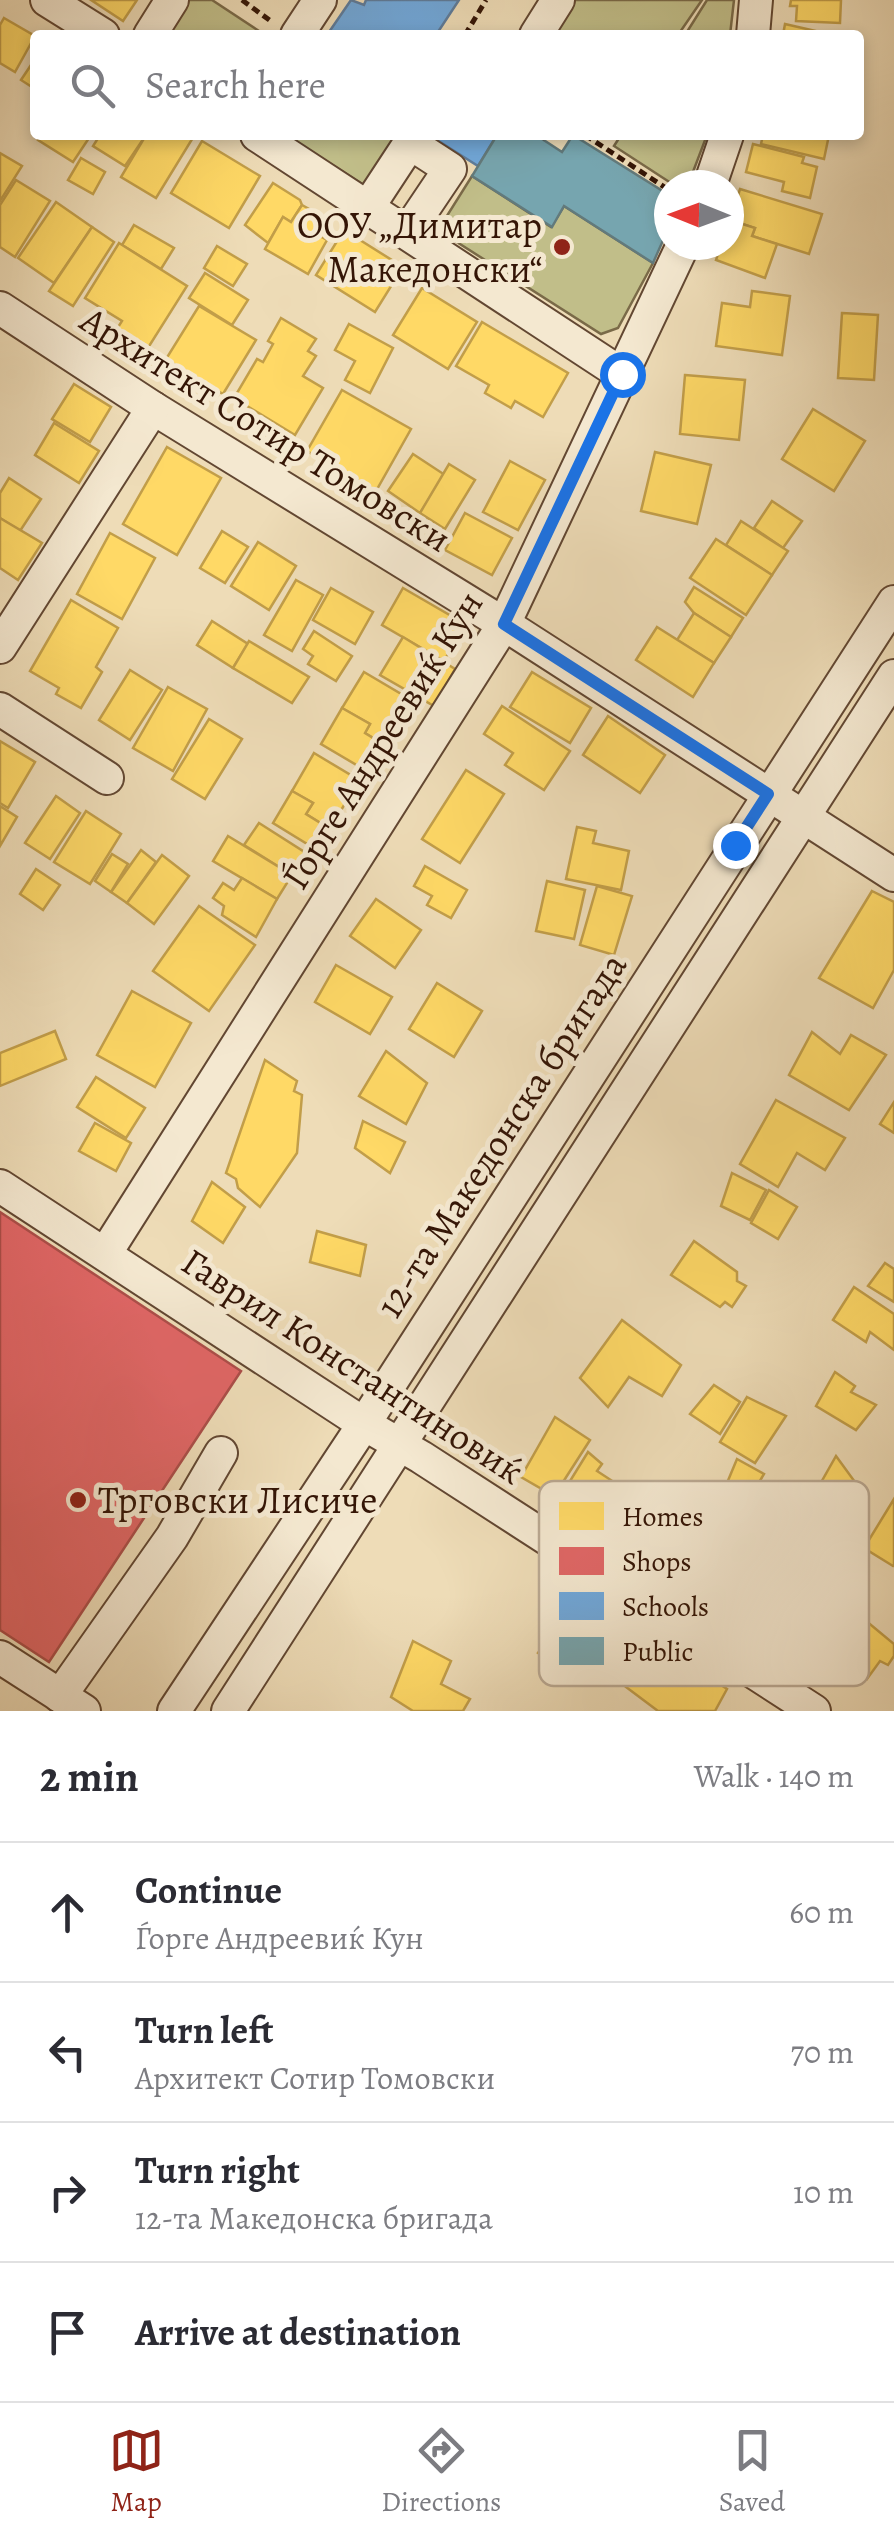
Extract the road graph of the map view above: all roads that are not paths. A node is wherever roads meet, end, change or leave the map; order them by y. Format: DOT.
graph roads {
  1 [pos="47,0"];
  2 [pos="172,0"];
  3 [pos="320,0"];
  4 [pos="558,0"];
  5 [pos="756,0"];
  6 [pos="286,29"];
  7 [pos="95,30"];
  8 [pos="153,30"];
  9 [pos="539,30"];
  10 [pos="753,30"];
  11 [pos="265,140"];
  12 [pos="725,140"];
  13 [pos="715,170"];
  14 [pos="368,207"];
  15 [pos="407,233"];
  16 [pos="676,260"];
  17 [pos="0,308"];
  18 [pos="622,374"];
  19 [pos="153,408"];
  20 [pos="894,602"];
  21 [pos="504,624"];
  22 [pos="0,647"];
  23 [pos="894,676"];
  24 [pos="0,709"];
  25 [pos="107,778"];
  26 [pos="768,794"];
  27 [pos="804,817"];
  28 [pos="894,875"];
  29 [pos="0,1186"];
  30 [pos="106,1254"];
  31 [pos="364,1424"];
  32 [pos="400,1446"];
  33 [pos="221,1454"];
  34 [pos="539,1535"];
  35 [pos="0,1657"];
  36 [pos="775,1686"];
  37 [pos="72,1704"];
  38 [pos="174,1711"];
  39 [pos="228,1711"];
  40 [pos="814,1711"];
  1 -- 7 [label="street"];
  2 -- 8 [label="street"];
  3 -- 6 [label="street"];
  4 -- 9 [label="street"];
  5 -- 10 [label="street"];
  11 -- 14 [label="street"];
  12 -- 13 [label="street"];
  14 -- 15 [label="street"];
  14 -- 15 [label="street"];
  15 -- 18 [label="street"];
  16 -- 18 [label="street, Ѓорге Андреевиќ Кун"];
  17 -- 19 [label="street, Архитект Сотир Томовски"];
  18 -- 21 [label="street, Ѓорге Андреевиќ Кун"];
  19 -- 21 [label="street, Архитект Сотир Томовски"];
  19 -- 22 [label="street"];
  20 -- 26 [label="street, 12-та Македонска бригада"];
  21 -- 26 [label="street, Архитект Сотир Томовски"];
  21 -- 30 [label="street, Ѓорге Андреевиќ Кун"];
  23 -- 27 [label="street"];
  24 -- 25 [label="street"];
  26 -- 27 [label="street, Архитект Сотир Томовски"];
  26 -- 31 [label="street, 12-та Македонска бригада"];
  27 -- 28 [label="street, Архитект Сотир Томовски"];
  27 -- 32 [label="street"];
  29 -- 30 [label="street, Гаврил Константиновиќ"];
  30 -- 31 [label="street, Гаврил Константиновиќ"];
  31 -- 32 [label="street, Гаврил Константиновиќ"];
  31 -- 38 [label="street, 12-та Македонска бригада"];
  32 -- 34 [label="street, Гаврил Константиновиќ"];
  32 -- 39 [label="street"];
  33 -- 37 [label="street"];
  35 -- 37 [label="street"];
  36 -- 40 [label="street, Гаврил Константиновиќ"];
}
